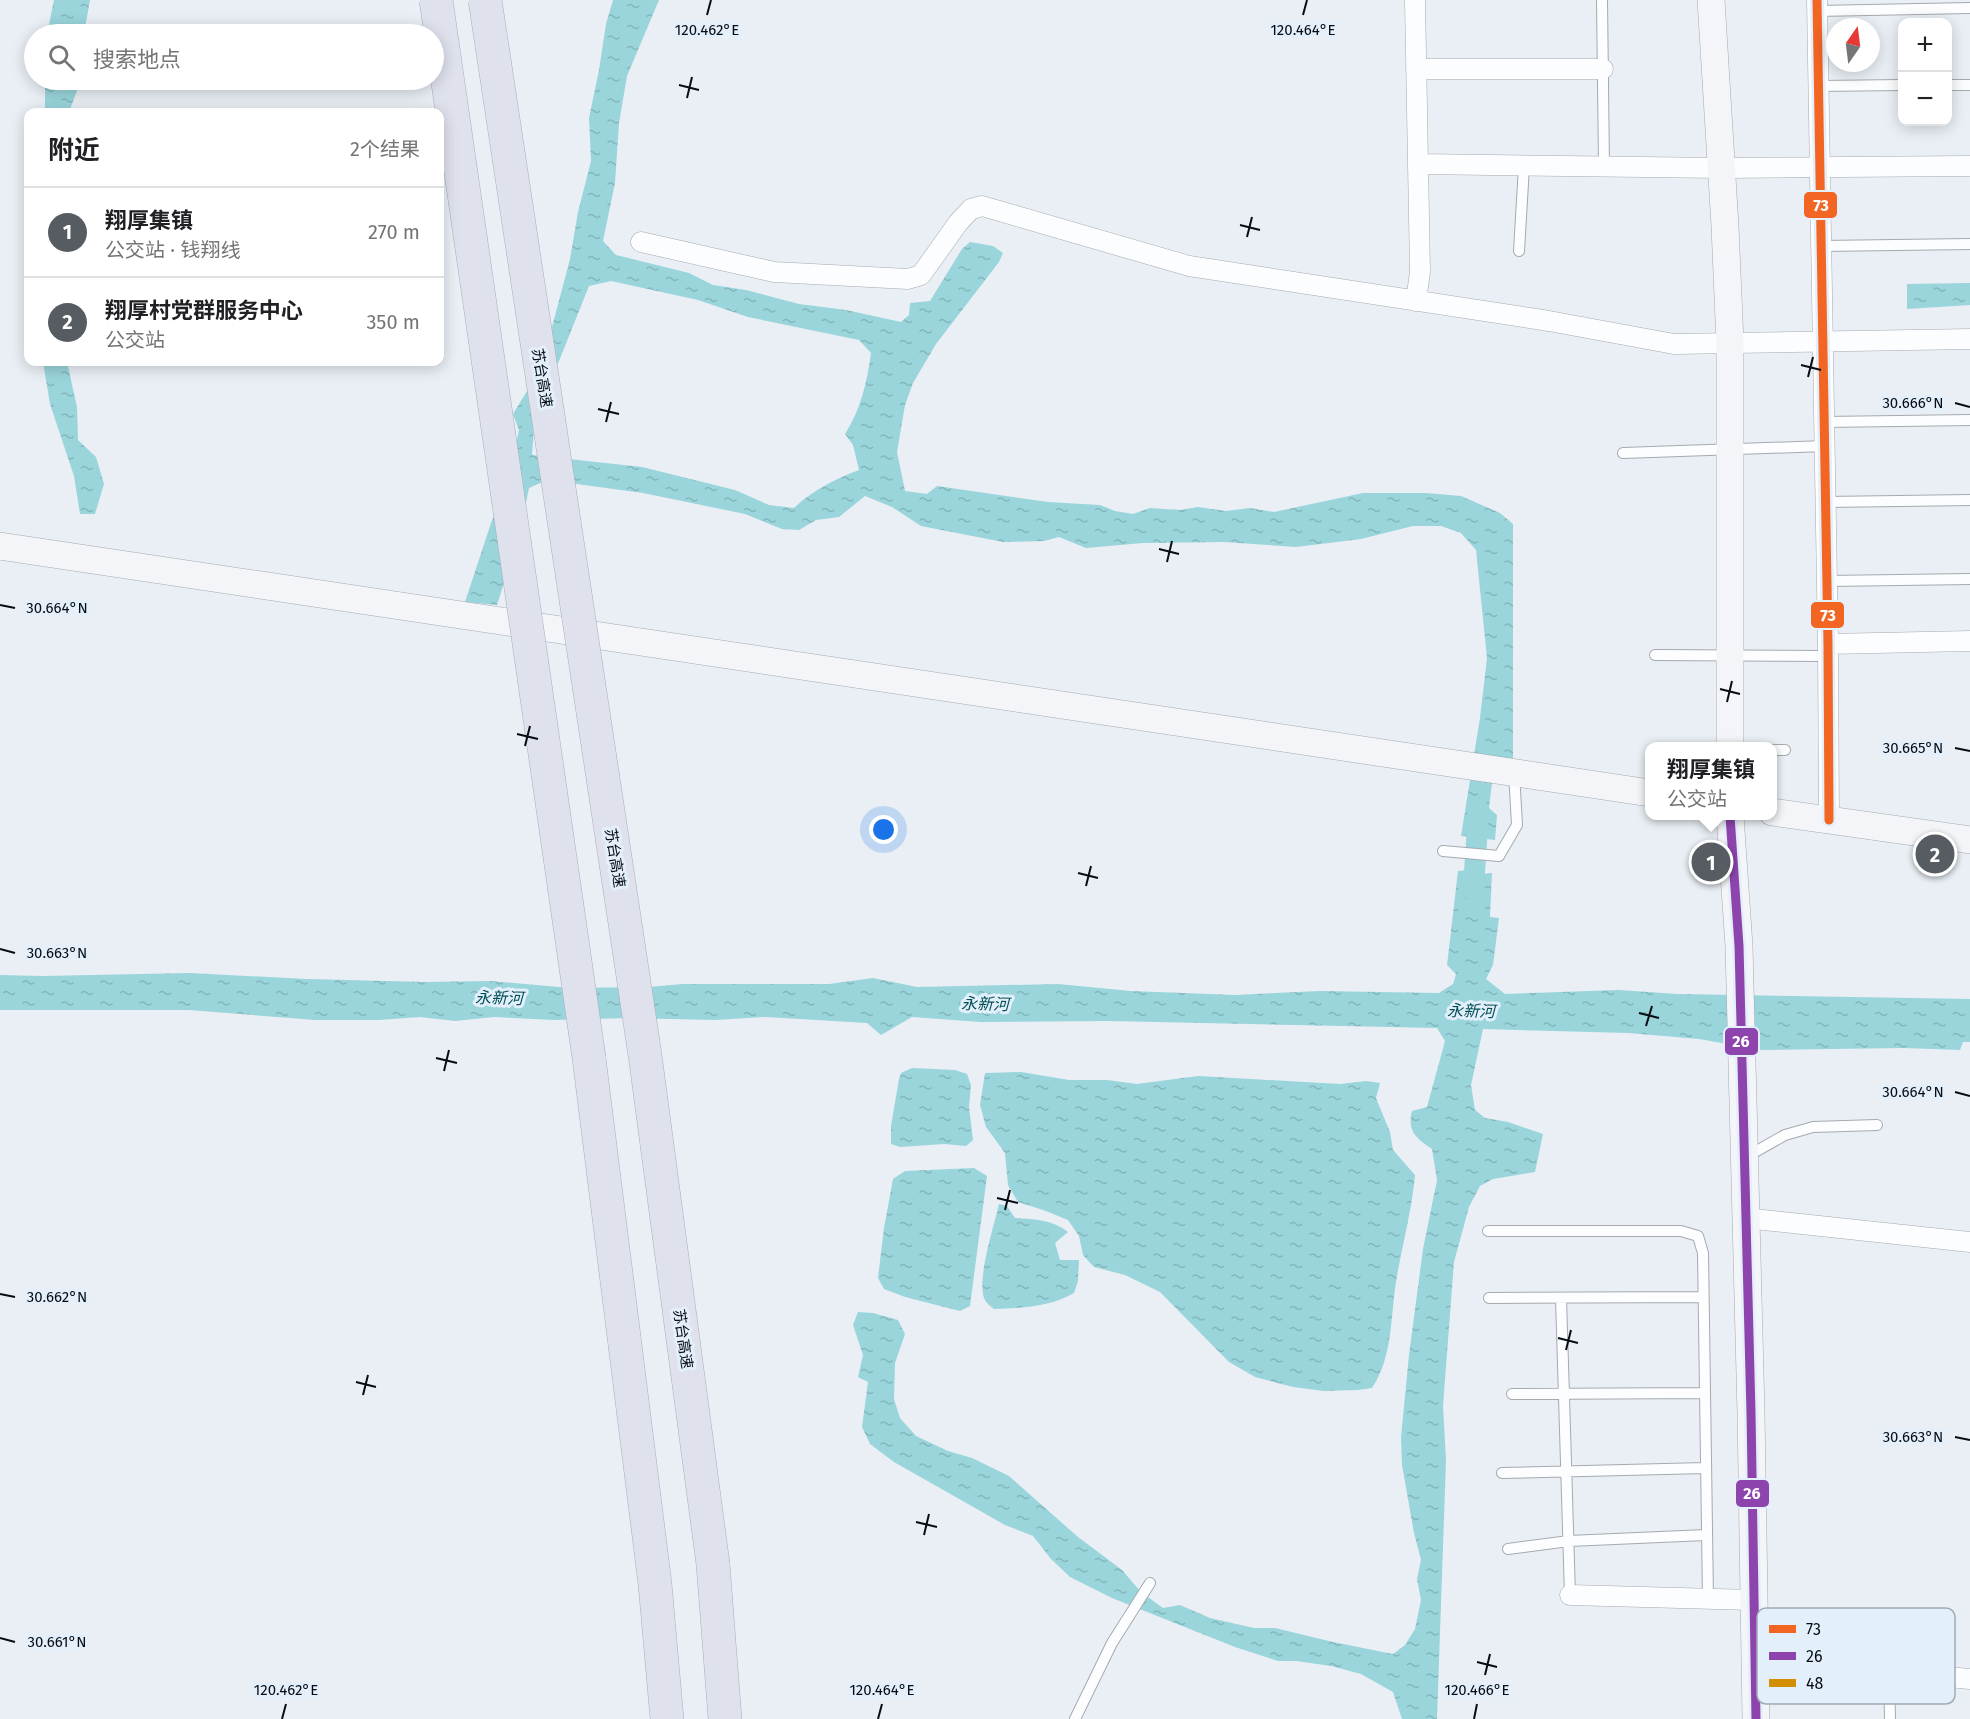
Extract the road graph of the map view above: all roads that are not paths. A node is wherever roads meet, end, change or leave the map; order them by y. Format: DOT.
graph roads {
  1 [pos="436,0"];
  2 [pos="485,0"];
  3 [pos="1415,0"];
  4 [pos="1602,0"];
  5 [pos="1711,0"];
  6 [pos="1817,6"];
  7 [pos="1970,8"];
  8 [pos="439,24"];
  9 [pos="444,55"];
  10 [pos="1416,69"];
  11 [pos="1603,69"];
  12 [pos="1898,85"];
  13 [pos="1952,85"];
  14 [pos="1970,85"];
  15 [pos="1818,86"];
  16 [pos="1418,164"];
  17 [pos="1524,166"];
  18 [pos="1604,166"];
  19 [pos="1970,166"];
  20 [pos="1820,167"];
  21 [pos="1721,168"];
  22 [pos="641,242"];
  23 [pos="1970,244"];
  24 [pos="1821,246"];
  25 [pos="1519,251"];
  26 [pos="1416,301"];
  27 [pos="1970,339"];
  28 [pos="1823,342"];
  29 [pos="1730,343"];
  30 [pos="1970,420"];
  31 [pos="1824,422"];
  32 [pos="1825,446"];
  33 [pos="1730,450"];
  34 [pos="1623,453"];
  35 [pos="1970,500"];
  36 [pos="1826,502"];
  37 [pos="0,546"];
  38 [pos="1970,579"];
  39 [pos="1827,581"];
  40 [pos="1970,641"];
  41 [pos="1828,650"];
  42 [pos="1655,655"];
  43 [pos="1730,655"];
  44 [pos="1730,742"];
  45 [pos="1777,750"];
  46 [pos="1785,750"];
  47 [pos="1514,772"];
  48 [pos="1645,792"];
  49 [pos="1777,813"];
  50 [pos="1730,820"];
  51 [pos="1829,820"];
  52 [pos="1970,840"];
  53 [pos="1443,851"];
  54 [pos="1877,1125"];
  55 [pos="1743,1159"];
  56 [pos="1745,1218"];
  57 [pos="1488,1231"];
  58 [pos="1970,1242"];
  59 [pos="1703,1297"];
  60 [pos="1489,1298"];
  61 [pos="1561,1298"];
  62 [pos="1564,1393"];
  63 [pos="1704,1393"];
  64 [pos="1512,1394"];
  65 [pos="1705,1468"];
  66 [pos="1566,1472"];
  67 [pos="1502,1473"];
  68 [pos="1707,1535"];
  69 [pos="1569,1541"];
  70 [pos="1508,1549"];
  71 [pos="1150,1583"];
  72 [pos="1570,1595"];
  73 [pos="1708,1598"];
  74 [pos="1754,1600"];
  75 [pos="1755,1659"];
  76 [pos="1955,1678"];
  77 [pos="1970,1679"];
  78 [pos="1890,1704"];
  79 [pos="667,1719"];
  80 [pos="725,1719"];
  81 [pos="1075,1719"];
  82 [pos="1756,1719"];
  83 [pos="1890,1719"];
  1 -- 8 [label="highway, bridge"];
  2 -- 80 [label="highway, 苏台高速, bridge"];
  3 -- 10 [label="street"];
  4 -- 11 [label="lane"];
  5 -- 21 [label="street"];
  6 -- 7 [label="lane"];
  6 -- 15 [label="street"];
  9 -- 79 [label="highway, bridge"];
  10 -- 11 [label="street"];
  10 -- 16 [label="street"];
  11 -- 18 [label="lane"];
  12 -- 15 [label="lane"];
  13 -- 14 [label="lane"];
  15 -- 20 [label="street"];
  16 -- 17 [label="street"];
  16 -- 26 [label="street"];
  17 -- 18 [label="street"];
  17 -- 25 [label="lane"];
  18 -- 21 [label="street"];
  19 -- 20 [label="street"];
  20 -- 21 [label="street"];
  20 -- 24 [label="street"];
  21 -- 29 [label="street"];
  22 -- 26 [label="street"];
  23 -- 24 [label="lane"];
  24 -- 28 [label="street"];
  26 -- 29 [label="street"];
  27 -- 28 [label="street"];
  28 -- 29 [label="street"];
  28 -- 31 [label="street"];
  29 -- 33 [label="street"];
  30 -- 31 [label="lane"];
  31 -- 32 [label="street"];
  32 -- 33 [label="lane"];
  32 -- 36 [label="street"];
  33 -- 34 [label="lane"];
  33 -- 43 [label="street"];
  35 -- 36 [label="lane"];
  36 -- 39 [label="street"];
  37 -- 47 [label="street"];
  38 -- 39 [label="lane"];
  39 -- 41 [label="street"];
  40 -- 41 [label="street"];
  41 -- 43 [label="lane"];
  41 -- 51 [label="street"];
  42 -- 43 [label="lane"];
  43 -- 44 [label="street"];
  45 -- 46 [label="lane"];
  47 -- 48 [label="street"];
  47 -- 53 [label="lane"];
  49 -- 51 [label="street"];
  50 -- 55 [label="street"];
  51 -- 52 [label="street"];
  54 -- 55 [label="lane"];
  55 -- 56 [label="street"];
  56 -- 58 [label="street"];
  56 -- 74 [label="street"];
  57 -- 59 [label="lane"];
  59 -- 61 [label="lane"];
  59 -- 63 [label="lane"];
  60 -- 61 [label="lane"];
  61 -- 62 [label="lane"];
  62 -- 63 [label="lane"];
  62 -- 64 [label="lane"];
  62 -- 66 [label="lane"];
  63 -- 65 [label="lane"];
  65 -- 66 [label="lane"];
  65 -- 68 [label="lane"];
  66 -- 67 [label="lane"];
  66 -- 69 [label="lane"];
  68 -- 69 [label="lane"];
  68 -- 73 [label="lane"];
  69 -- 70 [label="lane"];
  69 -- 72 [label="lane"];
  71 -- 81 [label="lane"];
  72 -- 73 [label="street"];
  73 -- 74 [label="street"];
  74 -- 75 [label="street"];
  75 -- 82 [label="street"];
  76 -- 77 [label="street"];
  78 -- 83 [label="lane"];
}
